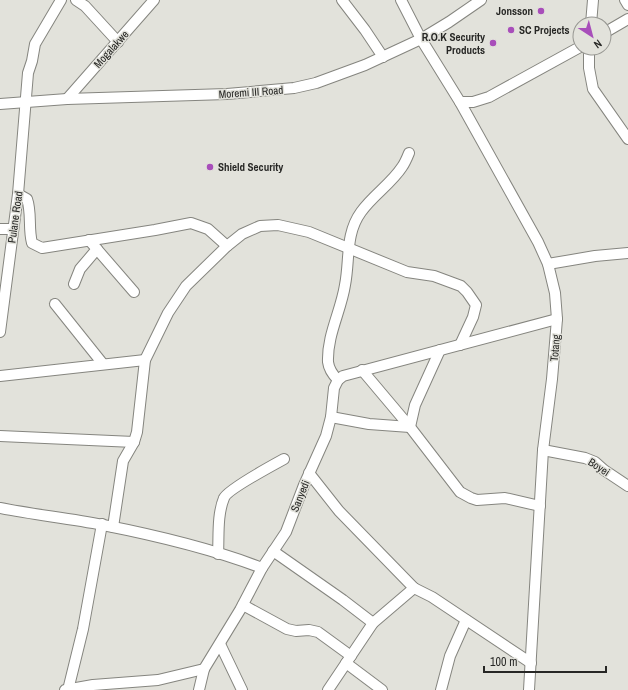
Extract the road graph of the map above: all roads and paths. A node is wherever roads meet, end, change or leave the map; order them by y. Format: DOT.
graph roads {
  1 [pos="61,0"];
  2 [pos="76,0"];
  3 [pos="154,0"];
  4 [pos="342,0"];
  5 [pos="401,0"];
  6 [pos="480,0"];
  7 [pos="592,0"];
  8 [pos="625,0"];
  9 [pos="628,5"];
  10 [pos="591,16"];
  11 [pos="628,20"];
  12 [pos="612,29"];
  13 [pos="421,40"];
  14 [pos="118,42"];
  15 [pos="572,51"];
  16 [pos="589,56"];
  17 [pos="383,57"];
  18 [pos="67,99"];
  19 [pos="26,102"];
  20 [pos="460,102"];
  21 [pos="0,104"];
  22 [pos="628,139"];
  23 [pos="409,153"];
  24 [pos="18,194"];
  25 [pos="0,229"];
  26 [pos="13,229"];
  27 [pos="89,240"];
  28 [pos="227,246"];
  29 [pos="348,248"];
  30 [pos="97,249"];
  31 [pos="628,253"];
  32 [pos="548,264"];
  33 [pos="74,284"];
  34 [pos="134,292"];
  35 [pos="55,304"];
  36 [pos="557,319"];
  37 [pos="1,320"];
  38 [pos="0,332"];
  39 [pos="460,344"];
  40 [pos="440,350"];
  41 [pos="145,360"];
  42 [pos="103,364"];
  43 [pos="362,370"];
  44 [pos="0,376"];
  45 [pos="338,380"];
  46 [pos="331,417"];
  47 [pos="410,427"];
  48 [pos="0,436"];
  49 [pos="134,442"];
  50 [pos="543,450"];
  51 [pos="284,459"];
  52 [pos="309,473"];
  53 [pos="628,486"];
  54 [pos="540,506"];
  55 [pos="0,508"];
  56 [pos="102,524"];
  57 [pos="113,527"];
  58 [pos="273,551"];
  59 [pos="218,554"];
  60 [pos="262,568"];
  61 [pos="414,588"];
  62 [pos="243,605"];
  63 [pos="466,620"];
  64 [pos="373,623"];
  65 [pos="220,644"];
  66 [pos="349,660"];
  67 [pos="530,663"];
  68 [pos="204,669"];
  69 [pos="65,690"];
  70 [pos="68,690"];
  71 [pos="199,690"];
  72 [pos="242,690"];
  73 [pos="328,690"];
  74 [pos="382,690"];
  75 [pos="441,690"];
  76 [pos="529,690"];
  1 -- 19 [label="street, Pulane Road"];
  2 -- 14 [label="street"];
  3 -- 14 [label="street, Mogalakwe"];
  4 -- 17 [label="street"];
  5 -- 13 [label="street, Totang"];
  6 -- 13 [label="street, Moremi III Road"];
  7 -- 10 [label="street"];
  8 -- 9 [label="street"];
  11 -- 12 [label="street"];
  13 -- 17 [label="street, Moremi III Road"];
  13 -- 20 [label="street, Totang"];
  14 -- 18 [label="street, Mogalakwe"];
  15 -- 20 [label="street"];
  16 -- 22 [label="street"];
  17 -- 18 [label="street, Moremi III Road"];
  18 -- 19 [label="street, Moremi III Road"];
  19 -- 21 [label="street, Moremi III Road"];
  19 -- 24 [label="street, Pulane Road"];
  20 -- 32 [label="street, Totang"];
  23 -- 29 [label="street"];
  24 -- 26 [label="street, Pulane Road"];
  24 -- 27 [label="street"];
  25 -- 26 [label="street"];
  26 -- 37 [label="street, Pulane Road"];
  27 -- 28 [label="street"];
  27 -- 30 [label="street"];
  28 -- 29 [label="street"];
  28 -- 41 [label="street"];
  29 -- 39 [label="street"];
  29 -- 45 [label="street"];
  30 -- 33 [label="street"];
  30 -- 34 [label="street"];
  31 -- 32 [label="street"];
  32 -- 36 [label="street, Totang"];
  35 -- 42 [label="street"];
  36 -- 39 [label="street"];
  36 -- 50 [label="street, Totang"];
  37 -- 38 [label="street, Pulane Road"];
  39 -- 40 [label="street"];
  40 -- 43 [label="street"];
  40 -- 47 [label="street"];
  41 -- 42 [label="street"];
  41 -- 49 [label="street"];
  42 -- 44 [label="street"];
  43 -- 45 [label="street"];
  43 -- 47 [label="street"];
  45 -- 46 [label="street, Sanyedi"];
  46 -- 47 [label="street"];
  46 -- 52 [label="street, Sanyedi"];
  47 -- 54 [label="street"];
  48 -- 49 [label="street"];
  49 -- 57 [label="street"];
  50 -- 53 [label="street, Boyei"];
  50 -- 54 [label="street, Totang"];
  51 -- 59 [label="street"];
  52 -- 58 [label="street, Sanyedi"];
  52 -- 61 [label="street"];
  54 -- 67 [label="street, Totang"];
  55 -- 56 [label="street"];
  56 -- 57 [label="street"];
  56 -- 70 [label="street"];
  57 -- 59 [label="street"];
  58 -- 60 [label="street, Sanyedi"];
  58 -- 64 [label="street"];
  59 -- 60 [label="street"];
  60 -- 62 [label="street, Sanyedi"];
  61 -- 63 [label="street"];
  61 -- 64 [label="street"];
  62 -- 65 [label="street, Sanyedi"];
  62 -- 66 [label="street"];
  63 -- 67 [label="street"];
  63 -- 75 [label="street"];
  64 -- 66 [label="street"];
  65 -- 68 [label="street, Sanyedi"];
  65 -- 72 [label="street"];
  66 -- 73 [label="street"];
  66 -- 74 [label="street"];
  67 -- 76 [label="street, Totang"];
  68 -- 70 [label="street"];
  68 -- 71 [label="street, Sanyedi"];
  69 -- 70 [label="street"];
}
